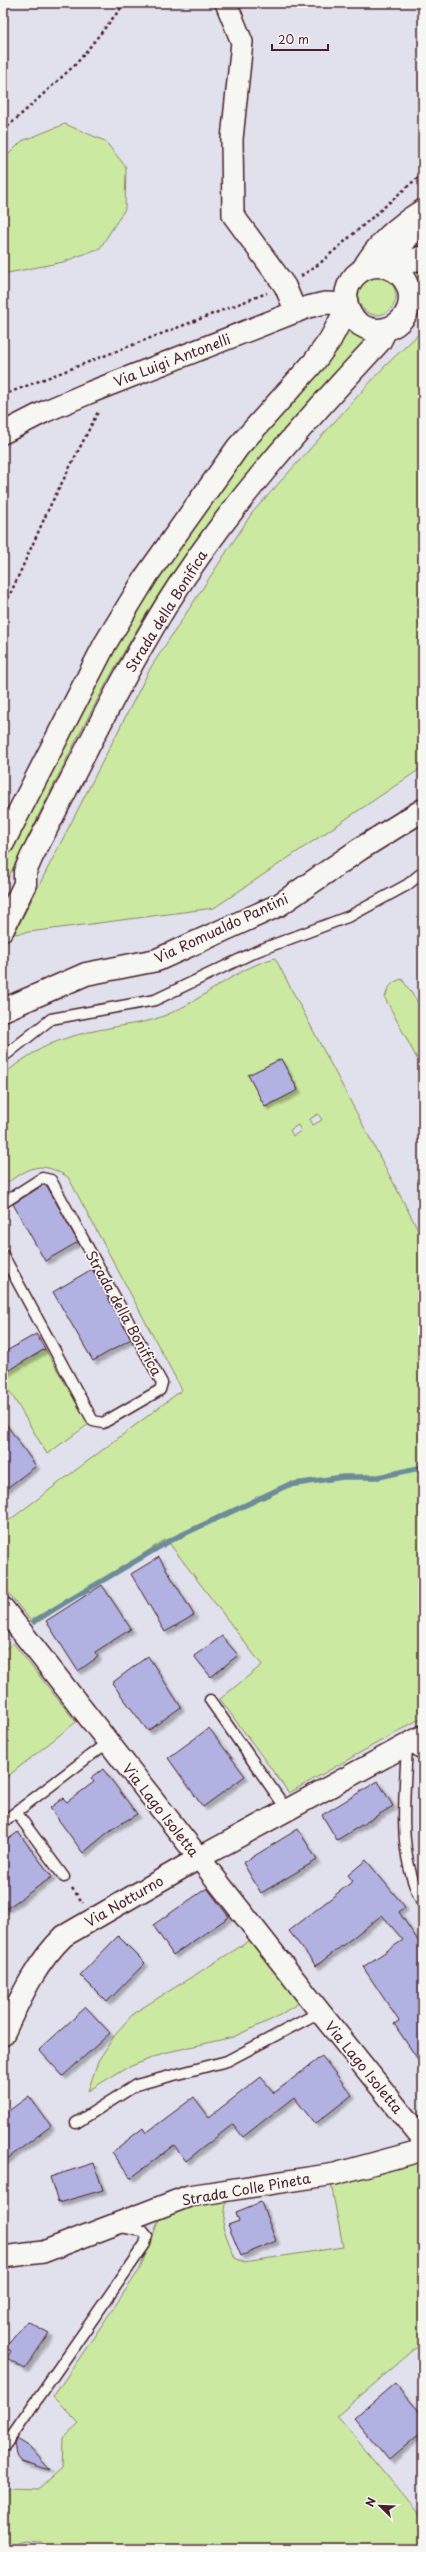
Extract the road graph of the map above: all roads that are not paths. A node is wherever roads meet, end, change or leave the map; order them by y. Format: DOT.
graph roads {
  1 [pos="226,3"];
  2 [pos="423,210"];
  3 [pos="423,217"];
  4 [pos="423,257"];
  5 [pos="389,268"];
  6 [pos="362,270"];
  7 [pos="423,300"];
  8 [pos="347,306"];
  9 [pos="296,312"];
  10 [pos="406,313"];
  11 [pos="386,329"];
  12 [pos="3,433"];
  13 [pos="423,810"];
  14 [pos="3,843"];
  15 [pos="25,872"];
  16 [pos="423,872"];
  17 [pos="3,909"];
  18 [pos="3,929"];
  19 [pos="3,1010"];
  20 [pos="3,1057"];
  21 [pos="3,1203"];
  22 [pos="3,1255"];
  23 [pos="3,1608"];
  24 [pos="210,1700"];
  25 [pos="108,1742"];
  26 [pos="418,1745"];
  27 [pos="287,1810"];
  28 [pos="16,1812"];
  29 [pos="3,1822"];
  30 [pos="199,1858"];
  31 [pos="64,1877"];
  32 [pos="423,1904"];
  33 [pos="320,2012"];
  34 [pos="3,2035"];
  35 [pos="76,2123"];
  36 [pos="423,2140"];
  37 [pos="423,2150"];
  38 [pos="111,2226"];
  39 [pos="3,2257"];
  40 [pos="6,2444"];
  1 -- 9 [label="street"];
  2 -- 6 [label="street"];
  3 -- 5 [label="street"];
  4 -- 5 [label="main road"];
  5 -- 6 [label="main road"];
  5 -- 10 [label="main road"];
  6 -- 8 [label="main road"];
  7 -- 10 [label="main road"];
  8 -- 9 [label="street, Via Luigi Antonelli"];
  8 -- 11 [label="main road"];
  8 -- 14 [label="main road"];
  9 -- 12 [label="street, Via Luigi Antonelli"];
  10 -- 11 [label="main road"];
  11 -- 15 [label="main road, Strada della Bonifica"];
  13 -- 19 [label="main road, Via Romualdo Pantini"];
  15 -- 17 [label="main road"];
  15 -- 18 [label="main road, Strada della Bonifica"];
  16 -- 20 [label="lane"];
  21 -- 22 [label="lane, Strada della Bonifica"];
  23 -- 25 [label="street, Via Lago Isoletta"];
  24 -- 27 [label="lane"];
  25 -- 28 [label="lane"];
  25 -- 30 [label="street, Via Lago Isoletta"];
  26 -- 27 [label="street, Via Notturno"];
  26 -- 32 [label="lane"];
  27 -- 30 [label="street, Via Notturno"];
  28 -- 29 [label="lane"];
  28 -- 31 [label="lane"];
  30 -- 33 [label="street, Via Lago Isoletta"];
  30 -- 34 [label="street, Via Notturno"];
  33 -- 35 [label="lane, Via Lago Isoletta"];
  33 -- 36 [label="street, Via Lago Isoletta"];
  37 -- 38 [label="street, Strada Colle Pineta"];
  38 -- 39 [label="street, Strada Colle Pineta"];
  38 -- 40 [label="lane"];
}
